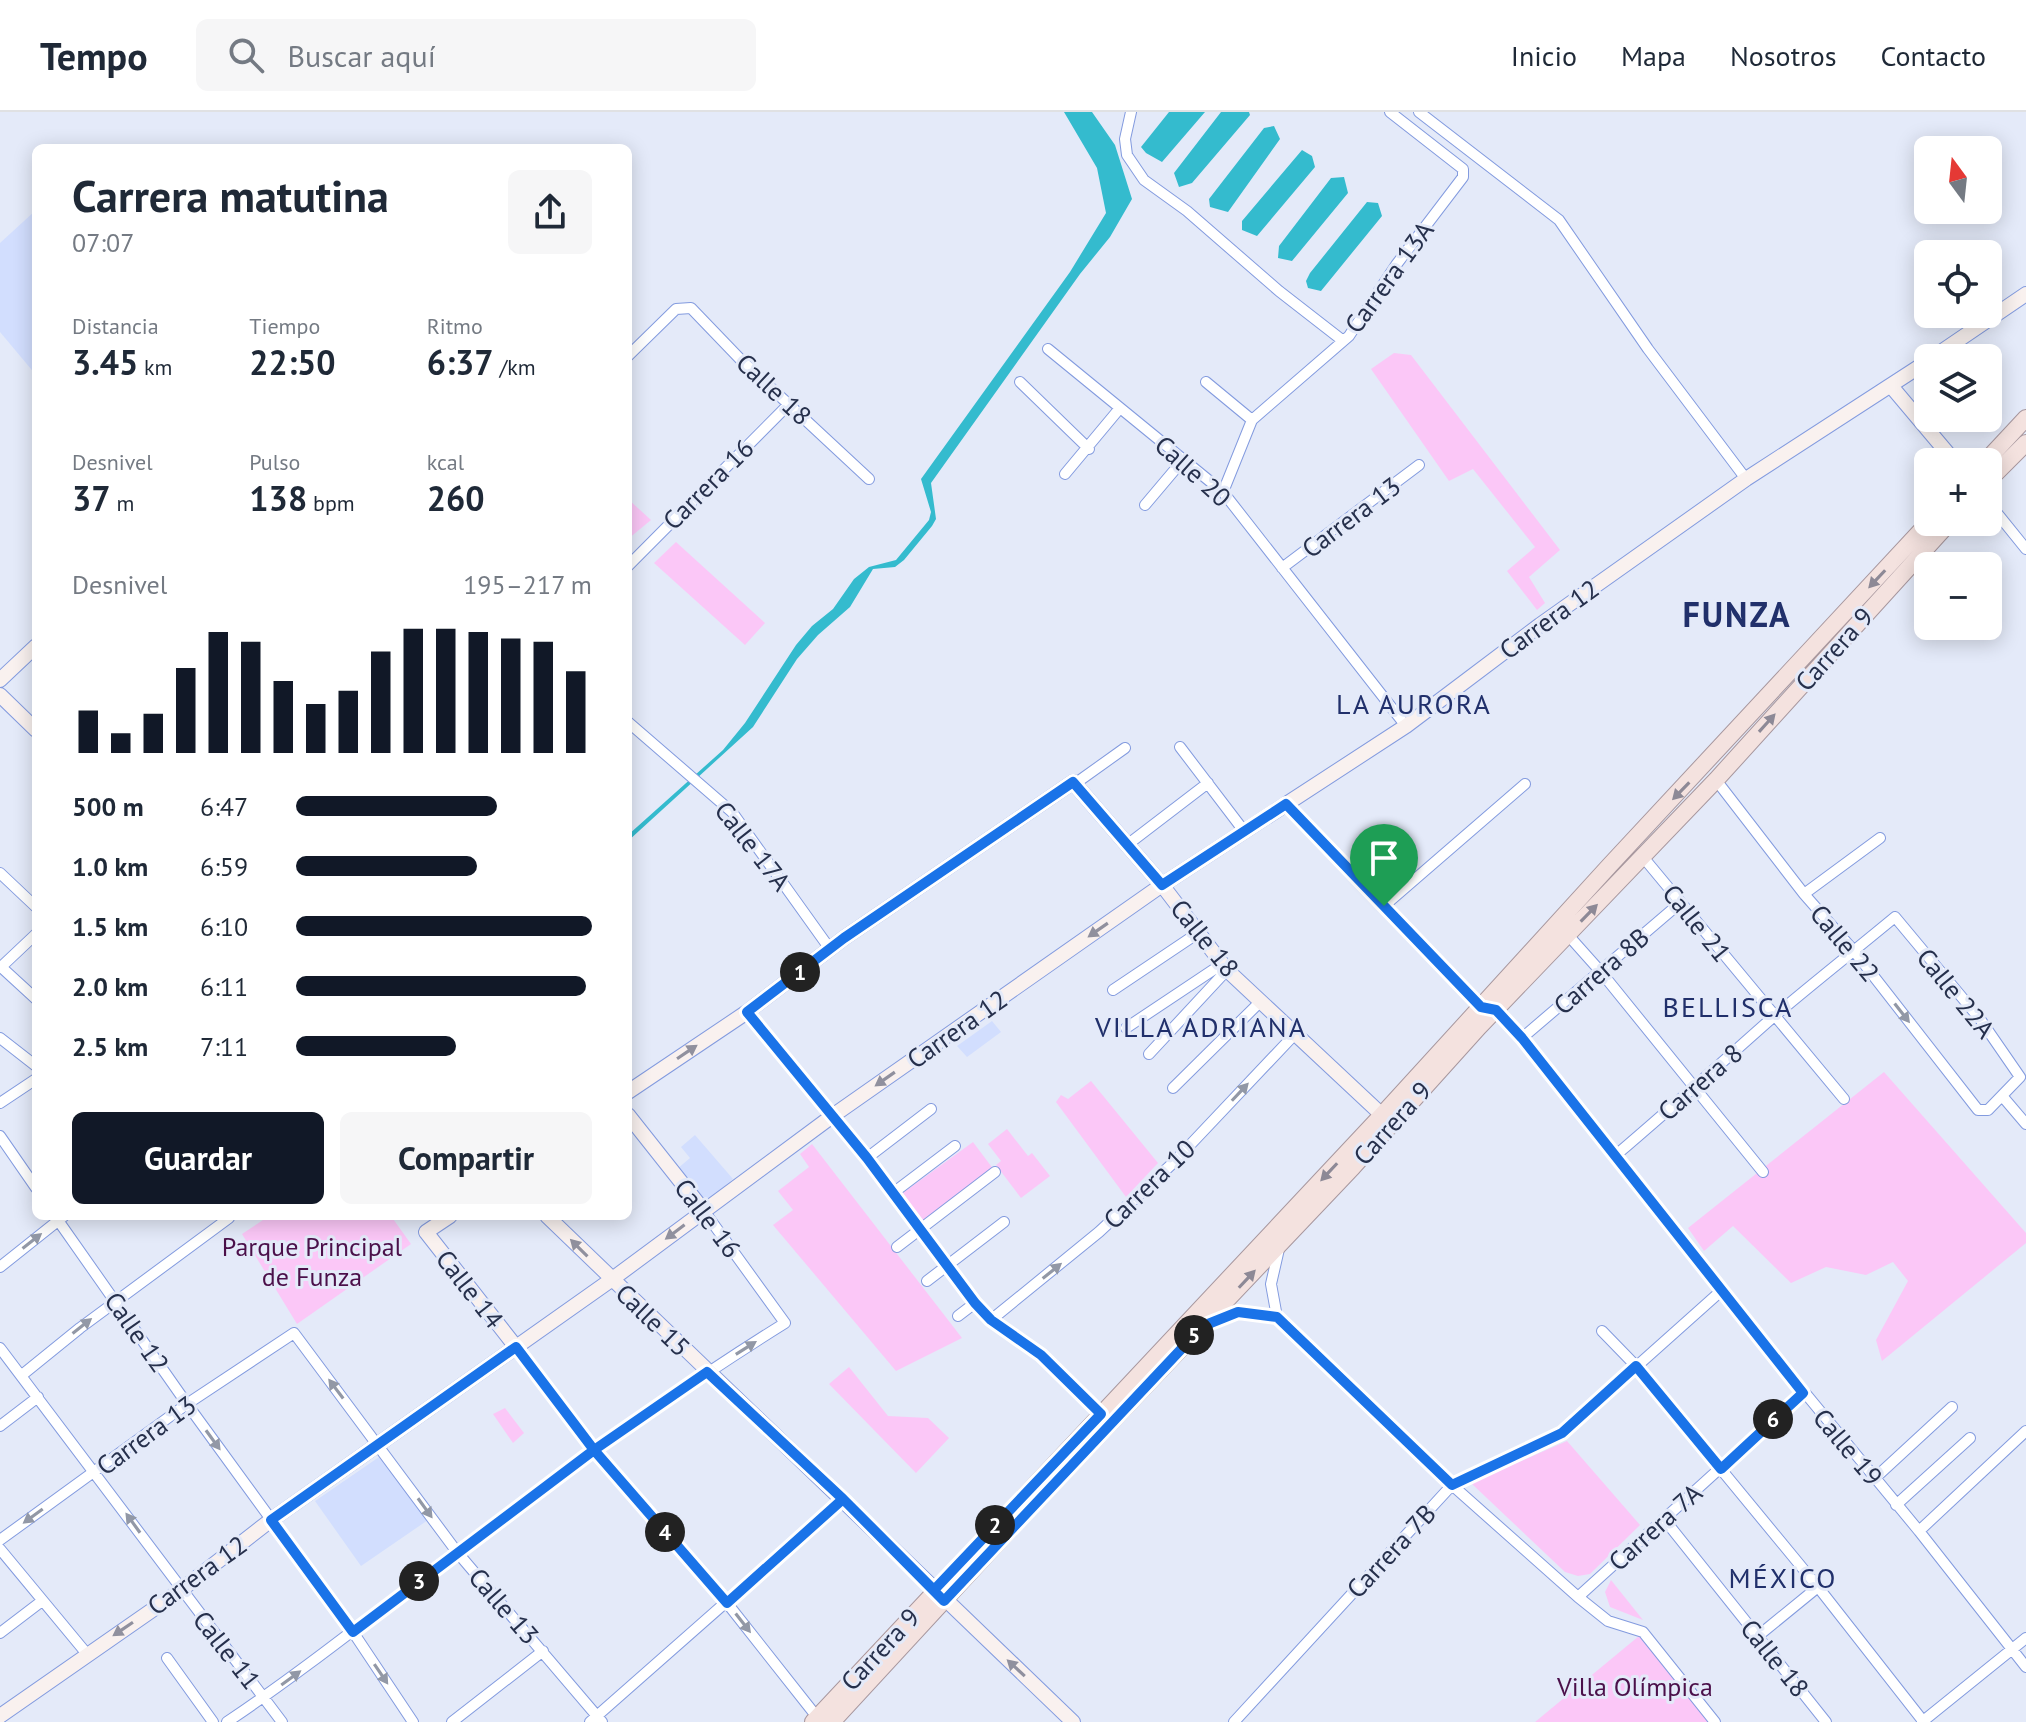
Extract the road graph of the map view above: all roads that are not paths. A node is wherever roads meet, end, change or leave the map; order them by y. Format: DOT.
graph roads {
  1 [pos="1131,112"];
  2 [pos="1390,112"];
  3 [pos="1419,112"];
  4 [pos="2026,294"];
  5 [pos="1342,340"];
  6 [pos="1952,344"];
  7 [pos="1048,349"];
  8 [pos="632,352"];
  9 [pos="1914,370"];
  10 [pos="1020,382"];
  11 [pos="1206,382"];
  12 [pos="1891,386"];
  13 [pos="790,403"];
  14 [pos="1120,408"];
  15 [pos="2026,418"];
  16 [pos="1252,420"];
  17 [pos="2026,443"];
  18 [pos="1943,448"];
  19 [pos="1998,448"];
  20 [pos="1089,449"];
  21 [pos="1183,460"];
  22 [pos="1419,465"];
  23 [pos="2002,467"];
  24 [pos="1065,474"];
  25 [pos="869,479"];
  26 [pos="1746,479"];
  27 [pos="1223,492"];
  28 [pos="1145,505"];
  29 [pos="2002,519"];
  30 [pos="1916,536"];
  31 [pos="1937,536"];
  32 [pos="2026,549"];
  33 [pos="632,562"];
  34 [pos="1282,568"];
  35 [pos="32,650"];
  36 [pos="0,680"];
  37 [pos="0,695"];
  38 [pos="32,726"];
  39 [pos="632,726"];
  40 [pos="1406,726"];
  41 [pos="1180,747"];
  42 [pos="1125,748"];
  43 [pos="1716,780"];
  44 [pos="1076,783"];
  45 [pos="1208,783"];
  46 [pos="1525,784"];
  47 [pos="1286,804"];
  48 [pos="1244,831"];
  49 [pos="1880,838"];
  50 [pos="1127,845"];
  51 [pos="1643,857"];
  52 [pos="0,873"];
  53 [pos="1162,885"];
  54 [pos="1804,894"];
  55 [pos="32,903"];
  56 [pos="1680,903"];
  57 [pos="1384,906"];
  58 [pos="1895,917"];
  59 [pos="1198,933"];
  60 [pos="1568,935"];
  61 [pos="32,938"];
  62 [pos="830,949"];
  63 [pos="1854,951"];
  64 [pos="0,967"];
  65 [pos="1224,967"];
  66 [pos="1601,972"];
  67 [pos="1113,990"];
  68 [pos="32,995"];
  69 [pos="1261,1001"];
  70 [pos="1488,1008"];
  71 [pos="747,1012"];
  72 [pos="1774,1017"];
  73 [pos="1126,1028"];
  74 [pos="1295,1034"];
  75 [pos="0,1038"];
  76 [pos="1522,1038"];
  77 [pos="1149,1054"];
  78 [pos="32,1063"];
  79 [pos="32,1082"];
  80 [pos="1173,1088"];
  81 [pos="632,1089"];
  82 [pos="1695,1089"];
  83 [pos="2003,1097"];
  84 [pos="1844,1099"];
  85 [pos="0,1103"];
  86 [pos="931,1109"];
  87 [pos="1382,1115"];
  88 [pos="831,1117"];
  89 [pos="632,1120"];
  90 [pos="2026,1124"];
  91 [pos="0,1136"];
  92 [pos="955,1146"];
  93 [pos="1616,1155"];
  94 [pos="867,1158"];
  95 [pos="31,1170"];
  96 [pos="995,1172"];
  97 [pos="1763,1172"];
  98 [pos="893,1193"];
  99 [pos="704,1211"];
  100 [pos="57,1220"];
  101 [pos="60,1220"];
  102 [pos="224,1220"];
  103 [pos="444,1220"];
  104 [pos="551,1220"];
  105 [pos="1004,1222"];
  106 [pos="921,1230"];
  107 [pos="1281,1243"];
  108 [pos="897,1247"];
  109 [pos="947,1265"];
  110 [pos="0,1267"];
  111 [pos="611,1280"];
  112 [pos="927,1281"];
  113 [pos="1721,1291"];
  114 [pos="116,1301"];
  115 [pos="975,1303"];
  116 [pos="958,1316"];
  117 [pos="1277,1317"];
  118 [pos="991,1320"];
  119 [pos="1203,1326"];
  120 [pos="1602,1331"];
  121 [pos="294,1333"];
  122 [pos="516,1347"];
  123 [pos="0,1348"];
  124 [pos="1636,1366"];
  125 [pos="707,1372"];
  126 [pos="22,1375"];
  127 [pos="1803,1393"];
  128 [pos="38,1397"];
  129 [pos="187,1404"];
  130 [pos="1952,1407"];
  131 [pos="1101,1414"];
  132 [pos="0,1426"];
  133 [pos="2026,1431"];
  134 [pos="1970,1438"];
  135 [pos="379,1445"];
  136 [pos="594,1450"];
  137 [pos="1721,1469"];
  138 [pos="95,1471"];
  139 [pos="1875,1478"];
  140 [pos="1452,1485"];
  141 [pos="843,1499"];
  142 [pos="1896,1505"];
  143 [pos="1664,1519"];
  144 [pos="271,1520"];
  145 [pos="1919,1531"];
  146 [pos="0,1540"];
  147 [pos="0,1549"];
  148 [pos="457,1552"];
  149 [pos="1818,1587"];
  150 [pos="181,1590"];
  151 [pos="939,1595"];
  152 [pos="1578,1597"];
  153 [pos="42,1601"];
  154 [pos="727,1603"];
  155 [pos="353,1632"];
  156 [pos="0,1633"];
  157 [pos="1758,1636"];
  158 [pos="2026,1638"];
  159 [pos="2013,1649"];
  160 [pos="543,1651"];
  161 [pos="87,1654"];
  162 [pos="167,1658"];
  163 [pos="2026,1667"];
  164 [pos="264,1697"];
  165 [pos="0,1716"];
  166 [pos="596,1720"];
  167 [pos="821,1720"];
  168 [pos="213,1722"];
  169 [pos="227,1722"];
  170 [pos="282,1722"];
  171 [pos="413,1722"];
  172 [pos="452,1722"];
  173 [pos="1073,1722"];
  174 [pos="1234,1722"];
  175 [pos="1715,1722"];
  176 [pos="1826,1722"];
  177 [pos="1922,1722"];
  1 -- 5 [label="street"];
  2 -- 5 [label="street, Carrera 13A"];
  3 -- 26 [label="street"];
  4 -- 6 [label="main road, Carrera 12"];
  5 -- 16 [label="street, Carrera 13A"];
  7 -- 14 [label="street, Calle 20"];
  8 -- 13 [label="street, Calle 18"];
  9 -- 12 [label="main road, Carrera 12"];
  10 -- 20 [label="street"];
  11 -- 16 [label="street"];
  12 -- 18 [label="main road"];
  12 -- 26 [label="main road, Carrera 12"];
  13 -- 25 [label="street, Calle 18"];
  13 -- 33 [label="street, Carrera 16"];
  14 -- 20 [label="street"];
  14 -- 21 [label="street, Calle 20"];
  15 -- 19 [label="main road"];
  16 -- 27 [label="street, Carrera 13A"];
  17 -- 23 [label="main road"];
  20 -- 24 [label="street"];
  21 -- 27 [label="street, Calle 20"];
  21 -- 28 [label="street"];
  22 -- 34 [label="street, Carrera 13"];
  26 -- 40 [label="main road, Carrera 12"];
  27 -- 34 [label="street, Calle 20"];
  29 -- 32 [label="street"];
  30 -- 70 [label="main road, Carrera 9, one-way"];
  43 -- 31 [label="main road, Carrera 9, one-way"];
  34 -- 40 [label="street, Calle 20"];
  35 -- 36 [label="main road"];
  37 -- 38 [label="main road"];
  39 -- 62 [label="street, Calle 17A"];
  40 -- 47 [label="main road, Carrera 12"];
  41 -- 45 [label="street"];
  42 -- 44 [label="street"];
  43 -- 51 [label="main road, Carrera 9"];
  43 -- 54 [label="street, Calle 22"];
  44 -- 50 [label="main road, Calle 18"];
  44 -- 62 [label="main road"];
  45 -- 48 [label="street"];
  45 -- 50 [label="street"];
  46 -- 57 [label="street"];
  47 -- 48 [label="main road, Carrera 12"];
  47 -- 57 [label="street, Calle 19"];
  48 -- 53 [label="main road, Carrera 12"];
  49 -- 54 [label="street"];
  50 -- 53 [label="main road, Calle 18"];
  51 -- 56 [label="street, Calle 21"];
  60 -- 51 [label="main road, Carrera 9, one-way"];
  52 -- 55 [label="street"];
  53 -- 59 [label="main road, Calle 18"];
  53 -- 88 [label="main road, Carrera 12, one-way"];
  54 -- 63 [label="street, Calle 22"];
  56 -- 66 [label="street, Carrera 8B"];
  56 -- 72 [label="street, Calle 21"];
  57 -- 70 [label="street, Calle 19"];
  58 -- 63 [label="street, Carrera 8"];
  58 -- 83 [label="street, Calle 22A"];
  59 -- 65 [label="main road, Calle 18"];
  59 -- 67 [label="street"];
  60 -- 66 [label="street"];
  60 -- 70 [label="main road, Carrera 9"];
  61 -- 64 [label="street"];
  62 -- 71 [label="main road"];
  63 -- 72 [label="street, Carrera 8"];
  63 -- 83 [label="street, Calle 22, one-way"];
  64 -- 68 [label="street"];
  65 -- 69 [label="main road, Calle 18"];
  65 -- 73 [label="street"];
  65 -- 77 [label="street"];
  66 -- 76 [label="street, Carrera 8B"];
  66 -- 82 [label="street"];
  69 -- 74 [label="main road, Calle 18"];
  69 -- 80 [label="street"];
  70 -- 76 [label="street, Calle 19"];
  70 -- 87 [label="main road, Carrera 9"];
  70 -- 107 [label="main road, Carrera 9"];
  81 -- 71 [label="main road, one-way"];
  71 -- 88 [label="street"];
  72 -- 82 [label="street, Carrera 8"];
  72 -- 84 [label="street, Calle 21"];
  74 -- 87 [label="main road, Calle 18"];
  118 -- 74 [label="street, Carrera 10, one-way"];
  75 -- 78 [label="street"];
  76 -- 93 [label="street, Calle 19"];
  79 -- 85 [label="street"];
  82 -- 93 [label="street, Carrera 8"];
  82 -- 97 [label="street"];
  83 -- 90 [label="street"];
  86 -- 94 [label="street"];
  87 -- 131 [label="main road, Carrera 9, one-way"];
  88 -- 94 [label="street"];
  88 -- 99 [label="main road, Carrera 12"];
  89 -- 99 [label="main road, Calle 16"];
  91 -- 95 [label="street"];
  92 -- 98 [label="street"];
  93 -- 113 [label="street, Calle 19"];
  94 -- 98 [label="street"];
  96 -- 106 [label="street"];
  98 -- 106 [label="street"];
  99 -- 111 [label="main road, Carrera 12, one-way"];
  125 -- 99 [label="street, Calle 16, one-way"];
  110 -- 100 [label="street, one-way"];
  101 -- 114 [label="street, Calle 12"];
  102 -- 114 [label="street"];
  103 -- 122 [label="main road, Calle 14"];
  111 -- 104 [label="main road, Calle 15, one-way"];
  105 -- 109 [label="street"];
  106 -- 108 [label="street"];
  106 -- 109 [label="street"];
  107 -- 117 [label="street"];
  119 -- 107 [label="main road, Carrera 9, one-way"];
  109 -- 112 [label="street"];
  109 -- 115 [label="street"];
  111 -- 122 [label="main road, Carrera 12"];
  111 -- 125 [label="main road, Calle 15"];
  113 -- 124 [label="street, Carrera 7B"];
  113 -- 127 [label="street, Calle 19"];
  126 -- 114 [label="street, one-way"];
  114 -- 129 [label="street, Calle 12"];
  115 -- 116 [label="street"];
  115 -- 118 [label="street"];
  117 -- 119 [label="street"];
  117 -- 140 [label="street"];
  118 -- 131 [label="street"];
  119 -- 151 [label="main road, Carrera 9"];
  120 -- 124 [label="street"];
  121 -- 129 [label="street, Carrera 13"];
  135 -- 121 [label="street, Calle 13, one-way"];
  122 -- 135 [label="main road, Carrera 12"];
  122 -- 136 [label="street, Calle 14"];
  123 -- 126 [label="street, Calle 11"];
  124 -- 137 [label="street"];
  124 -- 140 [label="street, Carrera 7B"];
  125 -- 136 [label="street"];
  125 -- 141 [label="main road, Calle 15"];
  126 -- 128 [label="street, Calle 11"];
  127 -- 137 [label="street, Carrera 7A"];
  127 -- 139 [label="street, Calle 19"];
  128 -- 132 [label="street"];
  128 -- 138 [label="street, Calle 11"];
  129 -- 138 [label="street, Carrera 13"];
  129 -- 144 [label="street, Calle 12, one-way"];
  130 -- 139 [label="street"];
  131 -- 151 [label="main road, Carrera 9"];
  133 -- 145 [label="street"];
  134 -- 142 [label="street"];
  135 -- 144 [label="main road, Carrera 12"];
  135 -- 148 [label="street, Calle 13, one-way"];
  136 -- 148 [label="street"];
  136 -- 154 [label="street, Calle 14"];
  137 -- 143 [label="street, Carrera 7A"];
  137 -- 149 [label="street"];
  138 -- 146 [label="street, Carrera 13, one-way"];
  150 -- 138 [label="street, Calle 11, one-way"];
  139 -- 142 [label="street, Calle 19"];
  140 -- 152 [label="street"];
  140 -- 174 [label="street, Carrera 7B"];
  141 -- 151 [label="main road, Calle 15"];
  141 -- 154 [label="street"];
  142 -- 145 [label="street, Calle 19"];
  143 -- 152 [label="street, Carrera 7A"];
  143 -- 157 [label="street, Calle 18"];
  144 -- 150 [label="main road, Carrera 12"];
  144 -- 155 [label="street, Calle 12"];
  145 -- 159 [label="street, Calle 19"];
  147 -- 153 [label="street"];
  148 -- 155 [label="street"];
  148 -- 160 [label="street, Calle 13"];
  149 -- 157 [label="street"];
  149 -- 177 [label="street"];
  150 -- 161 [label="main road, Carrera 12, one-way"];
  150 -- 164 [label="street, Calle 11"];
  151 -- 167 [label="main road, Carrera 9"];
  173 -- 151 [label="main road, Calle 15, one-way"];
  152 -- 175 [label="street"];
  153 -- 156 [label="street"];
  153 -- 161 [label="street"];
  154 -- 166 [label="street"];
  154 -- 167 [label="street, Calle 14, one-way"];
  164 -- 155 [label="street, one-way"];
  155 -- 171 [label="street, Calle 12, one-way"];
  157 -- 176 [label="street, Calle 18"];
  158 -- 159 [label="street"];
  159 -- 163 [label="street, Calle 19"];
  159 -- 177 [label="street"];
  160 -- 166 [label="street, Calle 13"];
  160 -- 172 [label="street"];
  161 -- 165 [label="main road, Carrera 12"];
  162 -- 168 [label="street"];
  164 -- 169 [label="street"];
  164 -- 170 [label="street, Calle 11"];
}
